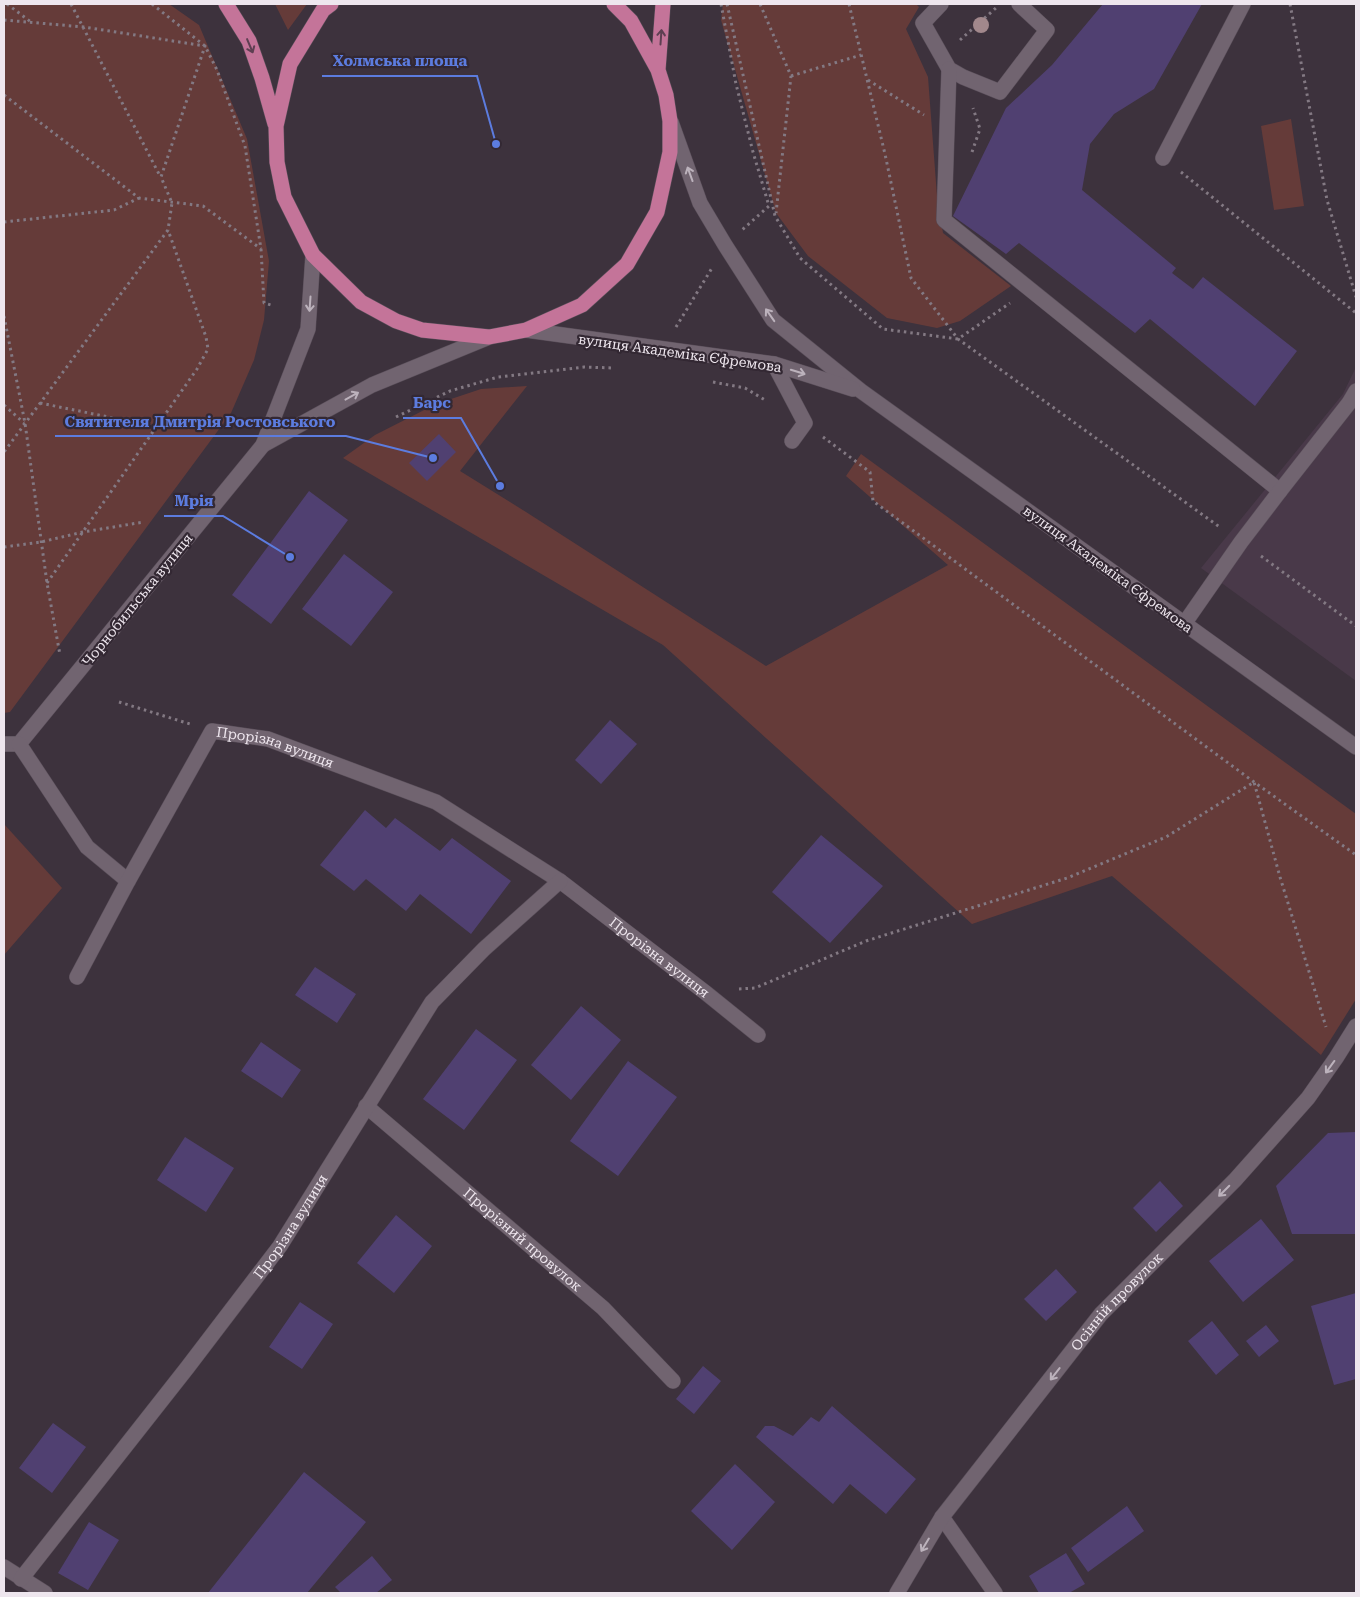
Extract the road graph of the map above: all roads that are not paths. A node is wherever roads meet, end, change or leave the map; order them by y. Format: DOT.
graph roads {
  1 [pos="226,4"];
  2 [pos="331,4"];
  3 [pos="614,4"];
  4 [pos="663,4"];
  5 [pos="941,4"];
  6 [pos="1018,4"];
  7 [pos="1243,4"];
  8 [pos="949,68"];
  9 [pos="658,70"];
  10 [pos="670,121"];
  11 [pos="276,126"];
  12 [pos="1162,158"];
  13 [pos="313,255"];
  14 [pos="526,330"];
  15 [pos="489,336"];
  16 [pos="774,364"];
  17 [pos="861,391"];
  18 [pos="1356,391"];
  19 [pos="792,441"];
  20 [pos="263,445"];
  21 [pos="1280,491"];
  22 [pos="1184,624"];
  23 [pos="9,744"];
  24 [pos="1356,747"];
  25 [pos="128,881"];
  26 [pos="560,881"];
  27 [pos="77,977"];
  28 [pos="1356,1026"];
  29 [pos="758,1036"];
  30 [pos="366,1106"];
  31 [pos="673,1381"];
  32 [pos="942,1517"];
  33 [pos="4,1567"];
  34 [pos="22,1579"];
  35 [pos="45,1593"];
  36 [pos="897,1593"];
  37 [pos="995,1593"];
  1 -- 11 [label="main road, one-way"];
  2 -- 11 [label="main road"];
  3 -- 9 [label="main road"];
  9 -- 4 [label="main road, one-way"];
  5 -- 8 [label="street"];
  6 -- 8 [label="street"];
  7 -- 12 [label="street"];
  8 -- 21 [label="street"];
  9 -- 10 [label="main road"];
  10 -- 14 [label="main road"];
  17 -- 10 [label="street, вулиця Академіка Єфремова, one-way"];
  11 -- 13 [label="main road"];
  13 -- 15 [label="main road"];
  13 -- 20 [label="street, Чорнобильська вулиця, one-way"];
  14 -- 15 [label="main road"];
  14 -- 16 [label="street, вулиця Академіка Єфремова"];
  20 -- 15 [label="street, Чорнобильська вулиця, one-way"];
  16 -- 17 [label="street, вулиця Академіка Єфремова, one-way"];
  16 -- 19 [label="street"];
  17 -- 22 [label="street, вулиця Академіка Єфремова"];
  18 -- 21 [label="street"];
  20 -- 23 [label="street, Чорнобильська вулиця"];
  21 -- 22 [label="street"];
  22 -- 24 [label="street, вулиця Академіка Єфремова"];
  23 -- 25 [label="street"];
  25 -- 26 [label="street, Прорізна вулиця"];
  25 -- 27 [label="street, Прорізна вулиця"];
  26 -- 29 [label="street, Прорізна вулиця"];
  26 -- 30 [label="street, Прорізна вулиця"];
  28 -- 32 [label="street, Осінній провулок, one-way"];
  30 -- 31 [label="street, Прорізний провулок"];
  30 -- 34 [label="street, Прорізна вулиця"];
  32 -- 36 [label="street, Осінній провулок, one-way"];
  32 -- 37 [label="street"];
  33 -- 34 [label="street"];
  34 -- 35 [label="street"];
}
